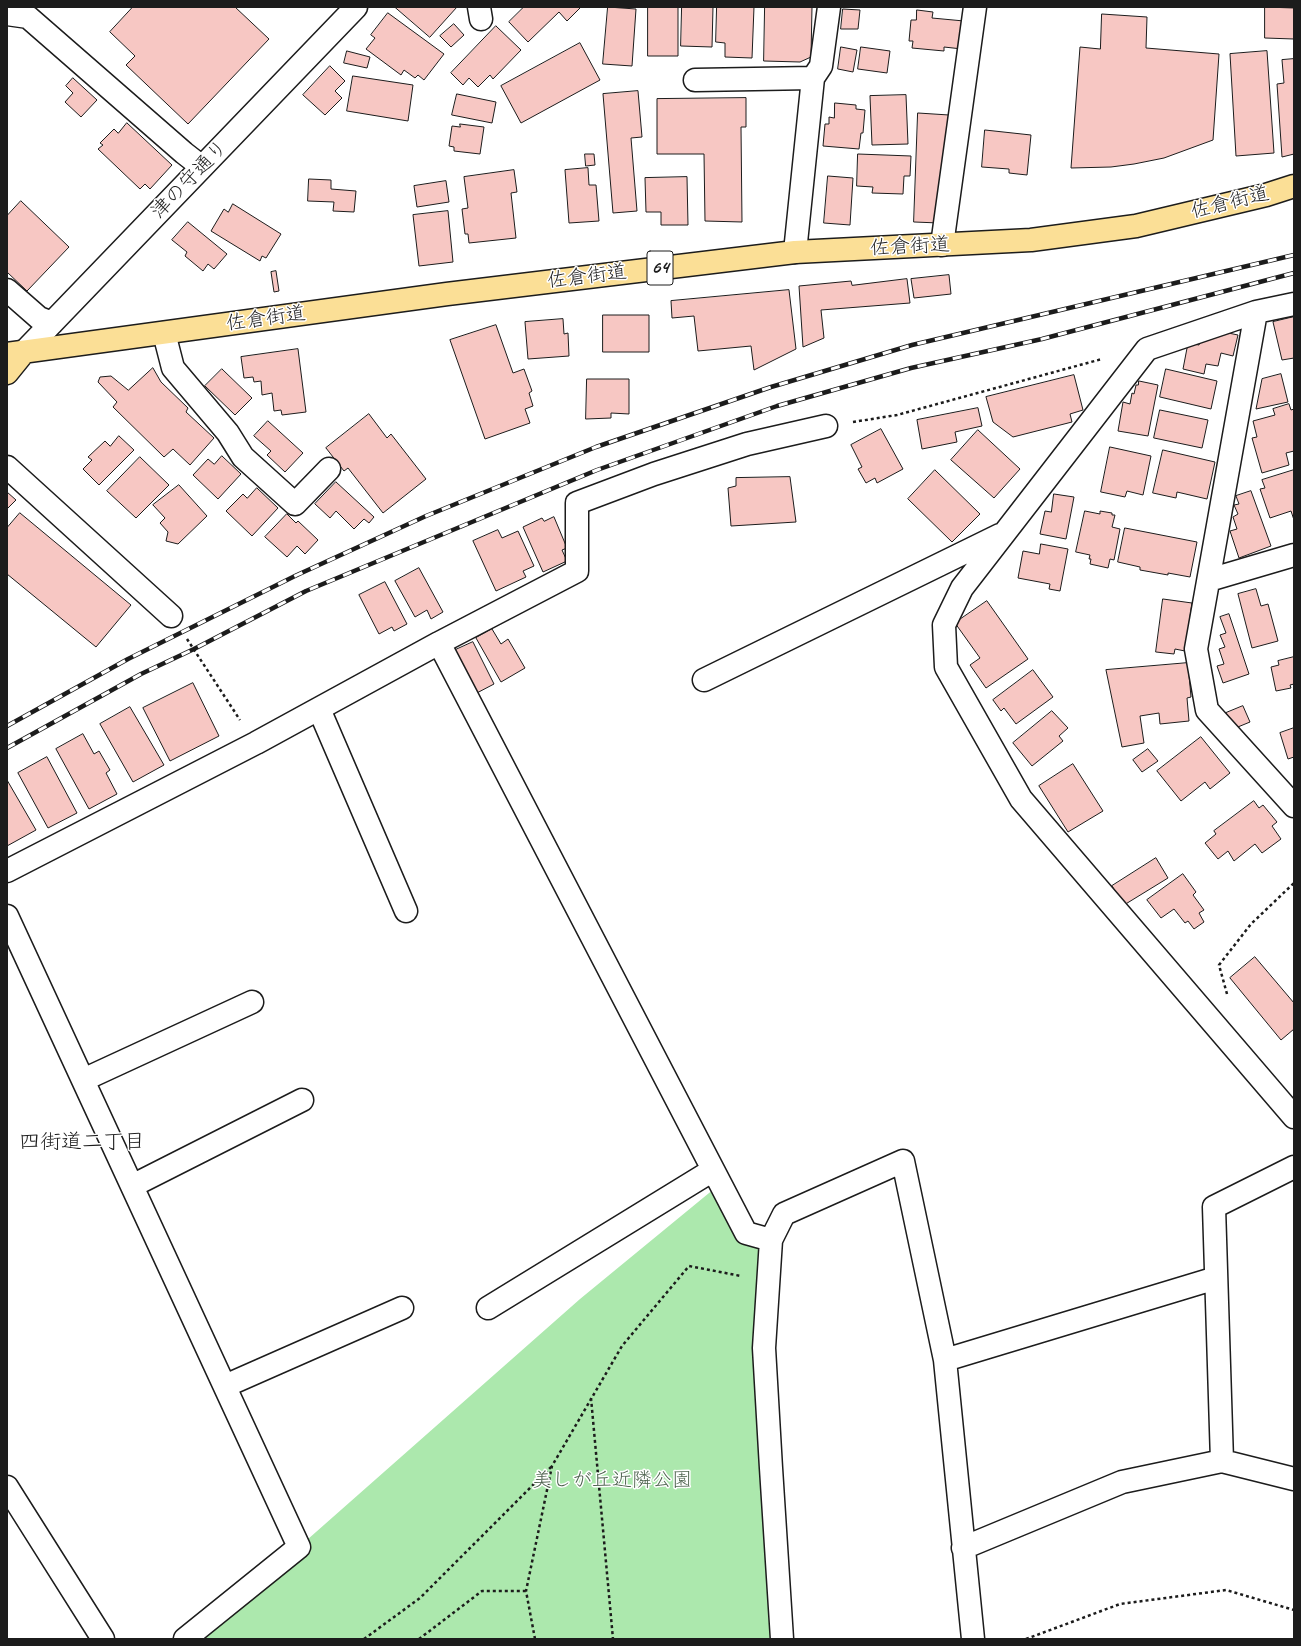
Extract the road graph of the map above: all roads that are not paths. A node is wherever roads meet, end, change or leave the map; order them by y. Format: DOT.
graph roads {
  1 [pos="356,7"];
  2 [pos="829,7"];
  3 [pos="975,7"];
  4 [pos="7,14"];
  5 [pos="813,78"];
  6 [pos="695,80"];
  7 [pos="202,167"];
  8 [pos="1294,186"];
  9 [pos="942,245"];
  10 [pos="795,252"];
  11 [pos="7,290"];
  12 [pos="1294,304"];
  13 [pos="1256,312"];
  14 [pos="52,323"];
  15 [pos="164,333"];
  16 [pos="16,353"];
  17 [pos="7,373"];
  18 [pos="826,426"];
  19 [pos="7,467"];
  20 [pos="328,470"];
  21 [pos="1005,532"];
  22 [pos="1294,554"];
  23 [pos="1209,580"];
  24 [pos="171,616"];
  25 [pos="439,643"];
  26 [pos="704,680"];
  27 [pos="319,709"];
  28 [pos="1294,806"];
  29 [pos="7,870"];
  30 [pos="406,911"];
  31 [pos="7,916"];
  32 [pos="252,1002"];
  33 [pos="83,1080"];
  34 [pos="302,1100"];
  35 [pos="1294,1117"];
  36 [pos="1294,1167"];
  37 [pos="713,1170"];
  38 [pos="132,1186"];
  39 [pos="771,1240"];
  40 [pos="1216,1278"];
  41 [pos="402,1308"];
  42 [pos="488,1308"];
  43 [pos="945,1360"];
  44 [pos="225,1386"];
  45 [pos="1222,1461"];
  46 [pos="1294,1479"];
  47 [pos="7,1487"];
  48 [pos="963,1548"];
  49 [pos="103,1639"];
  50 [pos="185,1639"];
  51 [pos="782,1639"];
  52 [pos="973,1639"];
  1 -- 7 [label="street, 津の守通り"];
  2 -- 5 [label="street"];
  3 -- 9 [label="street"];
  4 -- 7 [label="street"];
  5 -- 6 [label="street"];
  5 -- 10 [label="street"];
  7 -- 14 [label="street, 津の守通り"];
  8 -- 9 [label="main road, 佐倉街道 / 64"];
  9 -- 10 [label="main road, 佐倉街道 / 64"];
  10 -- 15 [label="main road, 佐倉街道 / 64"];
  11 -- 14 [label="street"];
  12 -- 13 [label="street"];
  13 -- 21 [label="street"];
  13 -- 23 [label="street"];
  14 -- 16 [label="street, 津の守通り"];
  15 -- 16 [label="main road, 佐倉街道 / 64"];
  15 -- 20 [label="street"];
  16 -- 17 [label="main road"];
  18 -- 25 [label="street"];
  19 -- 24 [label="street"];
  21 -- 26 [label="street"];
  21 -- 35 [label="street"];
  22 -- 23 [label="street"];
  23 -- 28 [label="street"];
  25 -- 27 [label="street"];
  25 -- 37 [label="street"];
  27 -- 29 [label="street"];
  27 -- 30 [label="street"];
  31 -- 33 [label="street"];
  32 -- 33 [label="street"];
  33 -- 38 [label="street"];
  34 -- 38 [label="street"];
  36 -- 40 [label="street"];
  37 -- 39 [label="street"];
  37 -- 42 [label="street"];
  38 -- 44 [label="street"];
  39 -- 43 [label="street"];
  39 -- 51 [label="street"];
  40 -- 43 [label="street"];
  40 -- 45 [label="street"];
  41 -- 44 [label="street"];
  43 -- 48 [label="street"];
  44 -- 50 [label="street"];
  45 -- 46 [label="street"];
  45 -- 48 [label="street"];
  47 -- 49 [label="street"];
  48 -- 52 [label="street"];
}
